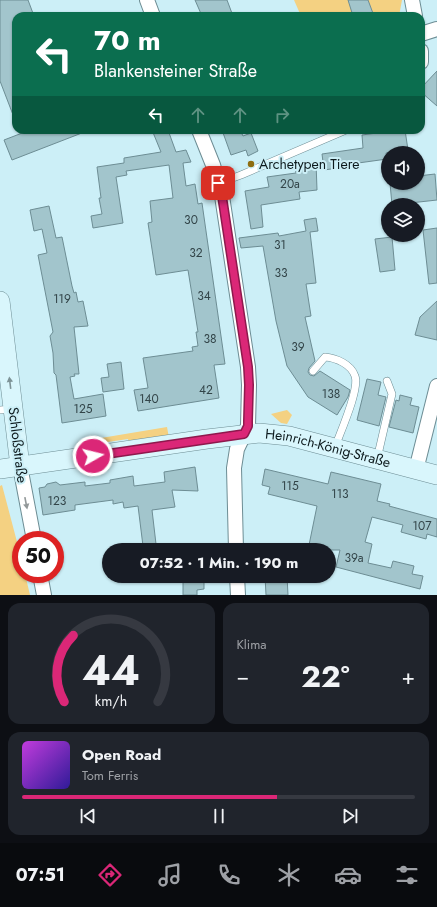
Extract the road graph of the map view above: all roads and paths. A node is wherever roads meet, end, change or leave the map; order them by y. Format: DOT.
graph roads {
  1 [pos="147,0"];
  2 [pos="412,0"];
  3 [pos="152,12"];
  4 [pos="414,12"];
  5 [pos="437,29"];
  6 [pos="425,33"];
  7 [pos="201,134"];
  8 [pos="337,134"];
  9 [pos="218,183"];
  10 [pos="0,301"];
  11 [pos="313,371"];
  12 [pos="387,381"];
  13 [pos="437,386"];
  14 [pos="6,410"];
  15 [pos="244,434"];
  16 [pos="335,447"];
  17 [pos="377,459"];
  18 [pos="20,466"];
  19 [pos="0,470"];
  20 [pos="416,470"];
  21 [pos="437,476"];
  22 [pos="32,531"];
  23 [pos="236,543"];
  24 [pos="42,583"];
  25 [pos="237,583"];
  26 [pos="44,595"];
  27 [pos="238,595"];
  1 -- 3 [label="street"];
  2 -- 4 [label="street"];
  5 -- 6 [label="street"];
  7 -- 9 [label="street"];
  8 -- 9 [label="lane"];
  9 -- 15 [label="street"];
  14 -- 10 [label="main road, Schloßstraße, one-way"];
  11 -- 16 [label="lane"];
  12 -- 17 [label="lane"];
  13 -- 20 [label="street"];
  14 -- 18 [label="main road, Schloßstraße"];
  15 -- 16 [label="main road, Heinrich-König-Straße"];
  15 -- 18 [label="main road, Heinrich-König-Straße"];
  15 -- 23 [label="street"];
  16 -- 17 [label="main road, Heinrich-König-Straße"];
  17 -- 20 [label="main road, Heinrich-König-Straße"];
  18 -- 19 [label="main road, Heinrich-König-Straße"];
  18 -- 22 [label="street, Schloßstraße, one-way"];
  20 -- 21 [label="main road, Heinrich-König-Straße"];
  24 -- 26 [label="street"];
  25 -- 27 [label="street"];
}
